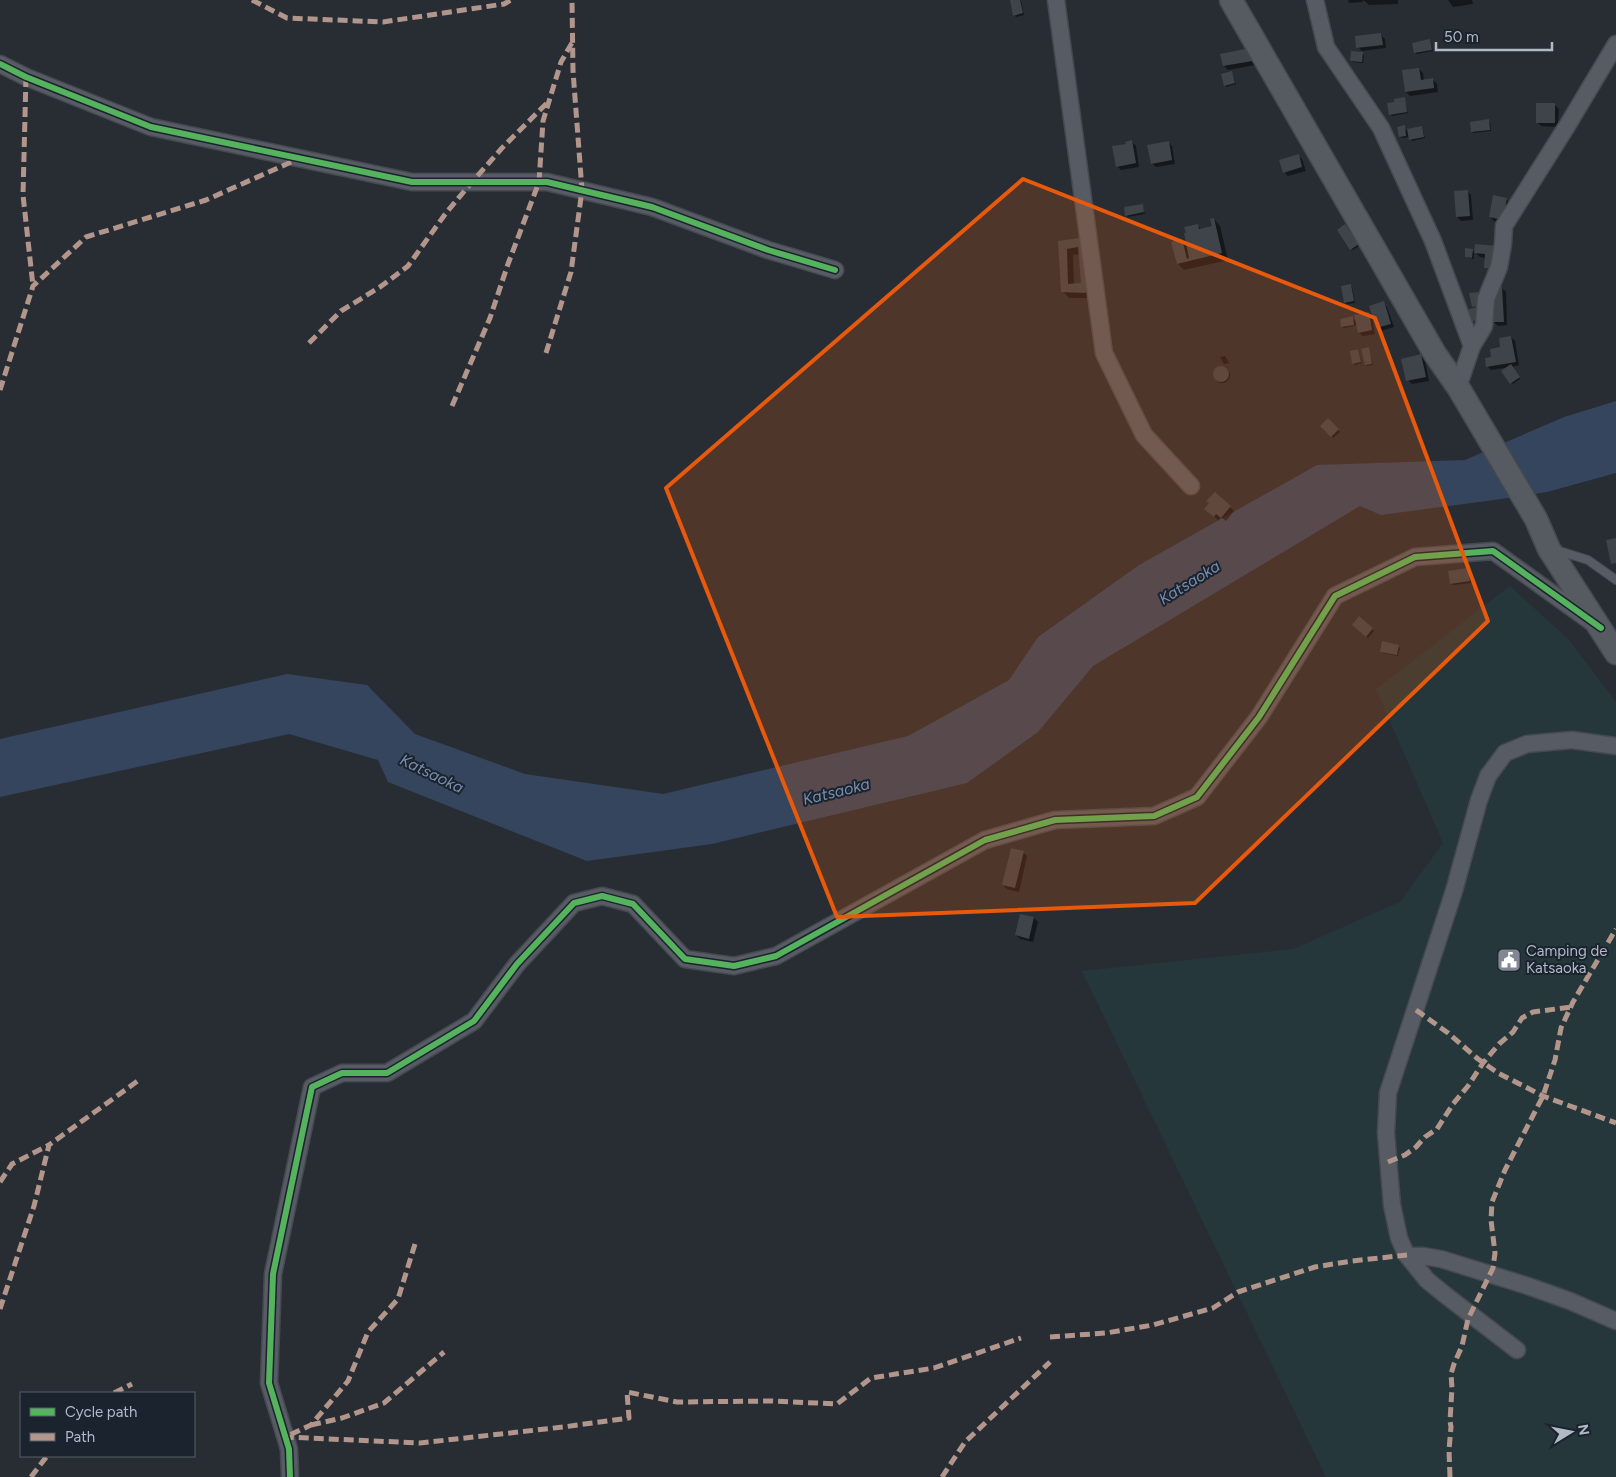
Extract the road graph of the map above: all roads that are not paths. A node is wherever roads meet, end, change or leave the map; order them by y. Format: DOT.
graph roads {
  1 [pos="1056,0"];
  2 [pos="1231,0"];
  3 [pos="1315,0"];
  4 [pos="1616,44"];
  5 [pos="0,64"];
  6 [pos="835,270"];
  7 [pos="1472,346"];
  8 [pos="1458,387"];
  9 [pos="1191,486"];
  10 [pos="1549,548"];
  11 [pos="1616,580"];
  12 [pos="1601,628"];
  13 [pos="1616,653"];
  14 [pos="1616,746"];
  15 [pos="1408,1256"];
  16 [pos="1616,1321"];
  17 [pos="1517,1350"];
  18 [pos="290,1477"];
  1 -- 9 [label="street"];
  2 -- 8 [label="main road"];
  3 -- 7 [label="street"];
  4 -- 7 [label="street"];
  5 -- 6 [label="street"];
  7 -- 8 [label="street"];
  8 -- 10 [label="main road"];
  10 -- 11 [label="lane"];
  10 -- 12 [label="main road"];
  12 -- 13 [label="main road"];
  12 -- 18 [label="street"];
  14 -- 15 [label="street"];
  15 -- 16 [label="street"];
  15 -- 17 [label="street"];
}
